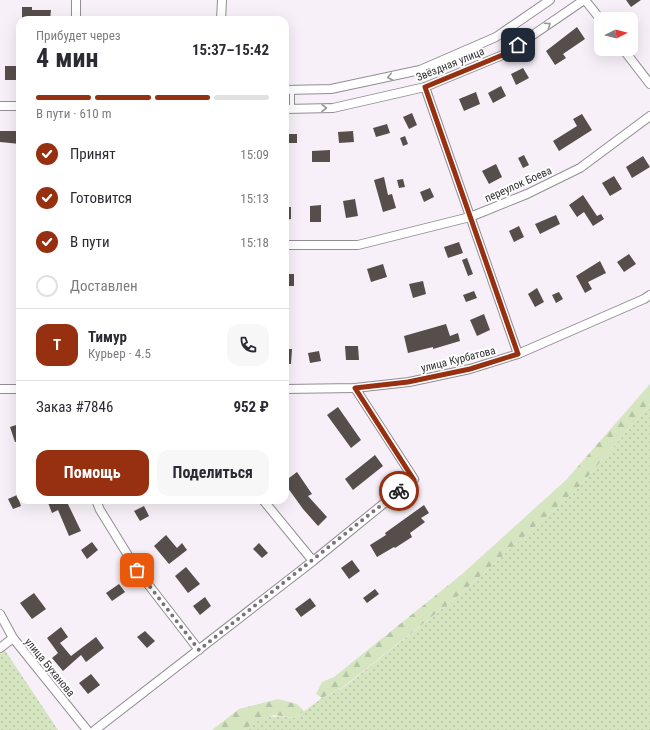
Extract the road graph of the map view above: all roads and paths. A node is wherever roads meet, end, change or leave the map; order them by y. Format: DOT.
graph roads {
  1 [pos="76,0"];
  2 [pos="222,0"];
  3 [pos="550,0"];
  4 [pos="585,0"];
  5 [pos="595,12"];
  6 [pos="76,16"];
  7 [pos="221,16"];
  8 [pos="628,56"];
  9 [pos="650,84"];
  10 [pos="425,87"];
  11 [pos="289,90"];
  12 [pos="0,106"];
  13 [pos="16,106"];
  14 [pos="289,109"];
  15 [pos="650,116"];
  16 [pos="470,217"];
  17 [pos="289,245"];
  18 [pos="650,295"];
  19 [pos="518,354"];
  20 [pos="355,388"];
  21 [pos="0,389"];
  22 [pos="16,389"];
  23 [pos="289,389"];
  24 [pos="98,504"];
  25 [pos="266,504"];
  26 [pos="312,561"];
  27 [pos="0,614"];
  28 [pos="13,638"];
  29 [pos="0,648"];
  30 [pos="199,650"];
  31 [pos="87,730"];
  32 [pos="95,730"];
  1 -- 6 [label="street"];
  2 -- 7 [label="street"];
  3 -- 11 [label="street, Звёздная улица, one-way"];
  4 -- 5 [label="street"];
  10 -- 4 [label="street, Звёздная улица, one-way"];
  8 -- 9 [label="street"];
  14 -- 10 [label="street, Звёздная улица, one-way"];
  10 -- 16 [label="street"];
  12 -- 13 [label="street"];
  15 -- 16 [label="street, переулок Боева"];
  16 -- 17 [label="street, переулок Боева"];
  16 -- 19 [label="street"];
  18 -- 19 [label="street, улица Курбатова"];
  19 -- 20 [label="street, улица Курбатова"];
  20 -- 23 [label="street, улица Курбатова"];
  20 -- 26 [label="street"];
  21 -- 22 [label="street"];
  24 -- 30 [label="street"];
  25 -- 26 [label="street"];
  26 -- 30 [label="street"];
  27 -- 28 [label="street, улица Буханова"];
  28 -- 29 [label="street"];
  28 -- 31 [label="street, улица Буханова"];
  30 -- 32 [label="street"];
}
